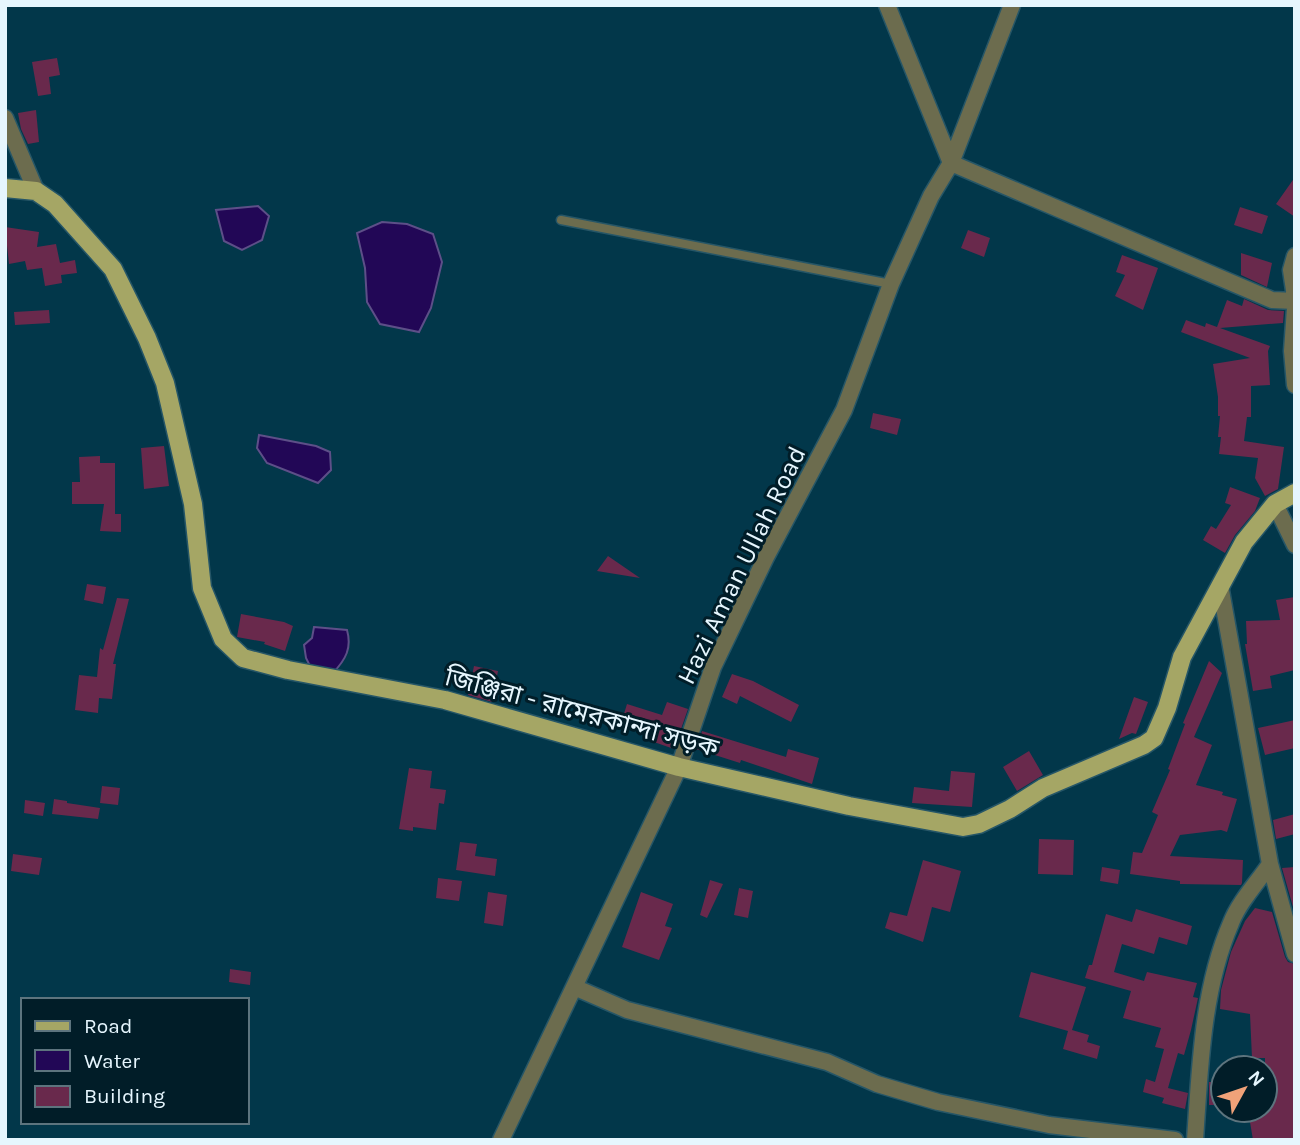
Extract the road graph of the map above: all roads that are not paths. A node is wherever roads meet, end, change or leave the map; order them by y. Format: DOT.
graph roads {
  1 [pos="887,5"];
  2 [pos="1012,5"];
  3 [pos="5,118"];
  4 [pos="951,163"];
  5 [pos="5,188"];
  6 [pos="36,191"];
  7 [pos="561,220"];
  8 [pos="1295,256"];
  9 [pos="891,284"];
  10 [pos="1295,299"];
  11 [pos="1295,309"];
  12 [pos="1295,385"];
  13 [pos="1295,493"];
  14 [pos="1275,504"];
  15 [pos="1295,545"];
  16 [pos="1220,585"];
  17 [pos="679,767"];
  18 [pos="1270,864"];
  19 [pos="1295,954"];
  20 [pos="575,987"];
  21 [pos="501,1140"];
  22 [pos="1175,1140"];
  23 [pos="1195,1140"];
  1 -- 4 [label="street"];
  2 -- 4 [label="street, Hazi Aman Ullah Road"];
  3 -- 6 [label="street"];
  4 -- 9 [label="street, Hazi Aman Ullah Road"];
  4 -- 10 [label="street"];
  5 -- 6 [label="main road"];
  6 -- 17 [label="main road, জিঞ্জিরা - রামেরকান্দা সড়ক"];
  7 -- 9 [label="lane"];
  8 -- 10 [label="street"];
  9 -- 17 [label="street, Hazi Aman Ullah Road"];
  11 -- 12 [label="street"];
  13 -- 14 [label="main road, জিঞ্জিরা - রামেরকান্দা সড়ক"];
  14 -- 15 [label="street"];
  14 -- 16 [label="main road, জিঞ্জিরা - রামেরকান্দা সড়ক"];
  16 -- 17 [label="main road, জিঞ্জিরা - রামেরকান্দা সড়ক"];
  16 -- 18 [label="street"];
  17 -- 20 [label="street, Hazi Aman Ullah Road"];
  18 -- 19 [label="street"];
  18 -- 23 [label="street"];
  20 -- 21 [label="street, Hazi Aman Ullah Road"];
  20 -- 22 [label="street"];
}
